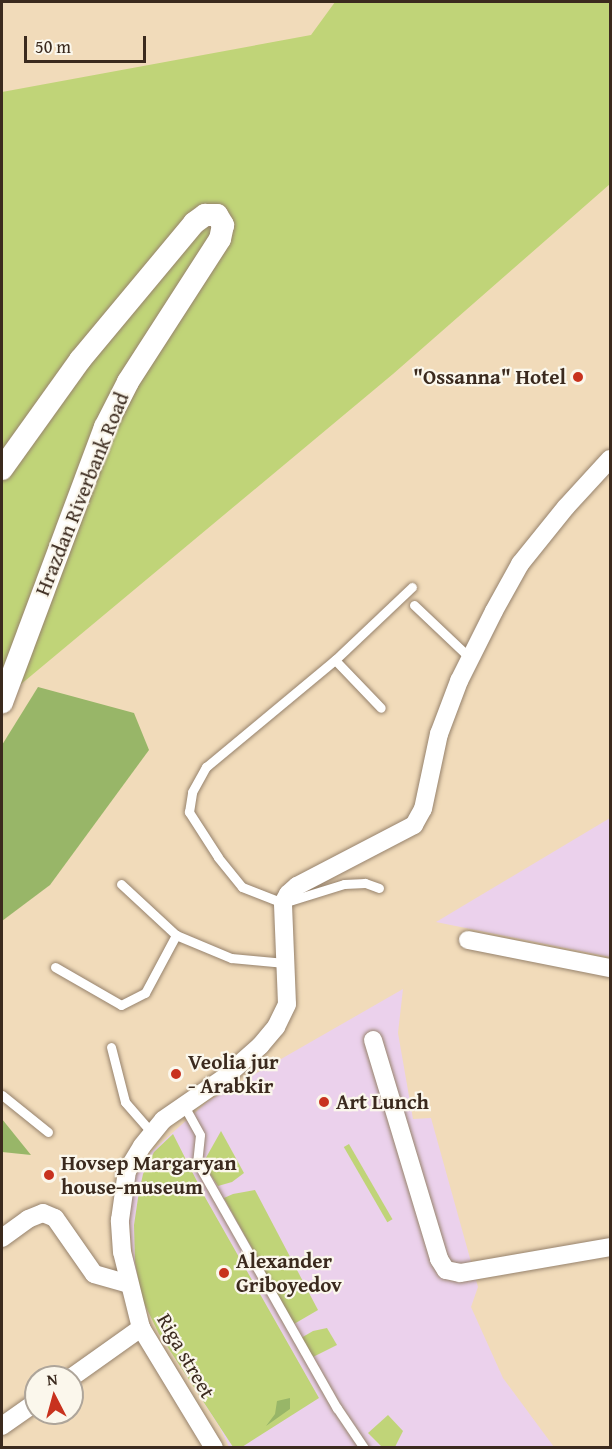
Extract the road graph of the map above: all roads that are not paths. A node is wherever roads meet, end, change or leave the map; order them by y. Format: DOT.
graph roads {
  1 [pos="610,459"];
  2 [pos="2,469"];
  3 [pos="412,587"];
  4 [pos="414,605"];
  5 [pos="470,658"];
  6 [pos="334,660"];
  7 [pos="2,702"];
  8 [pos="381,708"];
  9 [pos="121,884"];
  10 [pos="380,888"];
  11 [pos="283,903"];
  12 [pos="176,935"];
  13 [pos="468,940"];
  14 [pos="285,963"];
  15 [pos="55,967"];
  16 [pos="610,968"];
  17 [pos="373,1040"];
  18 [pos="111,1047"];
  19 [pos="2,1095"];
  20 [pos="183,1104"];
  21 [pos="48,1132"];
  22 [pos="152,1133"];
  23 [pos="2,1238"];
  24 [pos="610,1247"];
  25 [pos="128,1284"];
  26 [pos="141,1328"];
  27 [pos="84,1368"];
  28 [pos="24,1410"];
  29 [pos="2,1426"];
  30 [pos="214,1448"];
  31 [pos="364,1448"];
  1 -- 5 [label="street"];
  2 -- 7 [label="street, Hrazdan Riverbank Road"];
  3 -- 6 [label="lane"];
  4 -- 5 [label="lane"];
  5 -- 11 [label="street"];
  6 -- 8 [label="lane"];
  6 -- 11 [label="lane"];
  9 -- 12 [label="lane"];
  10 -- 11 [label="lane"];
  11 -- 14 [label="street, Riga street"];
  12 -- 14 [label="lane"];
  12 -- 15 [label="lane"];
  13 -- 16 [label="street"];
  14 -- 20 [label="street, Riga street"];
  17 -- 24 [label="street"];
  18 -- 22 [label="lane"];
  19 -- 21 [label="lane"];
  20 -- 22 [label="street, Riga street"];
  20 -- 31 [label="lane"];
  22 -- 25 [label="street, Riga street"];
  23 -- 25 [label="street"];
  25 -- 26 [label="street, Riga street"];
  26 -- 27 [label="street"];
  26 -- 30 [label="street, Riga street"];
  28 -- 29 [label="street"];
}
